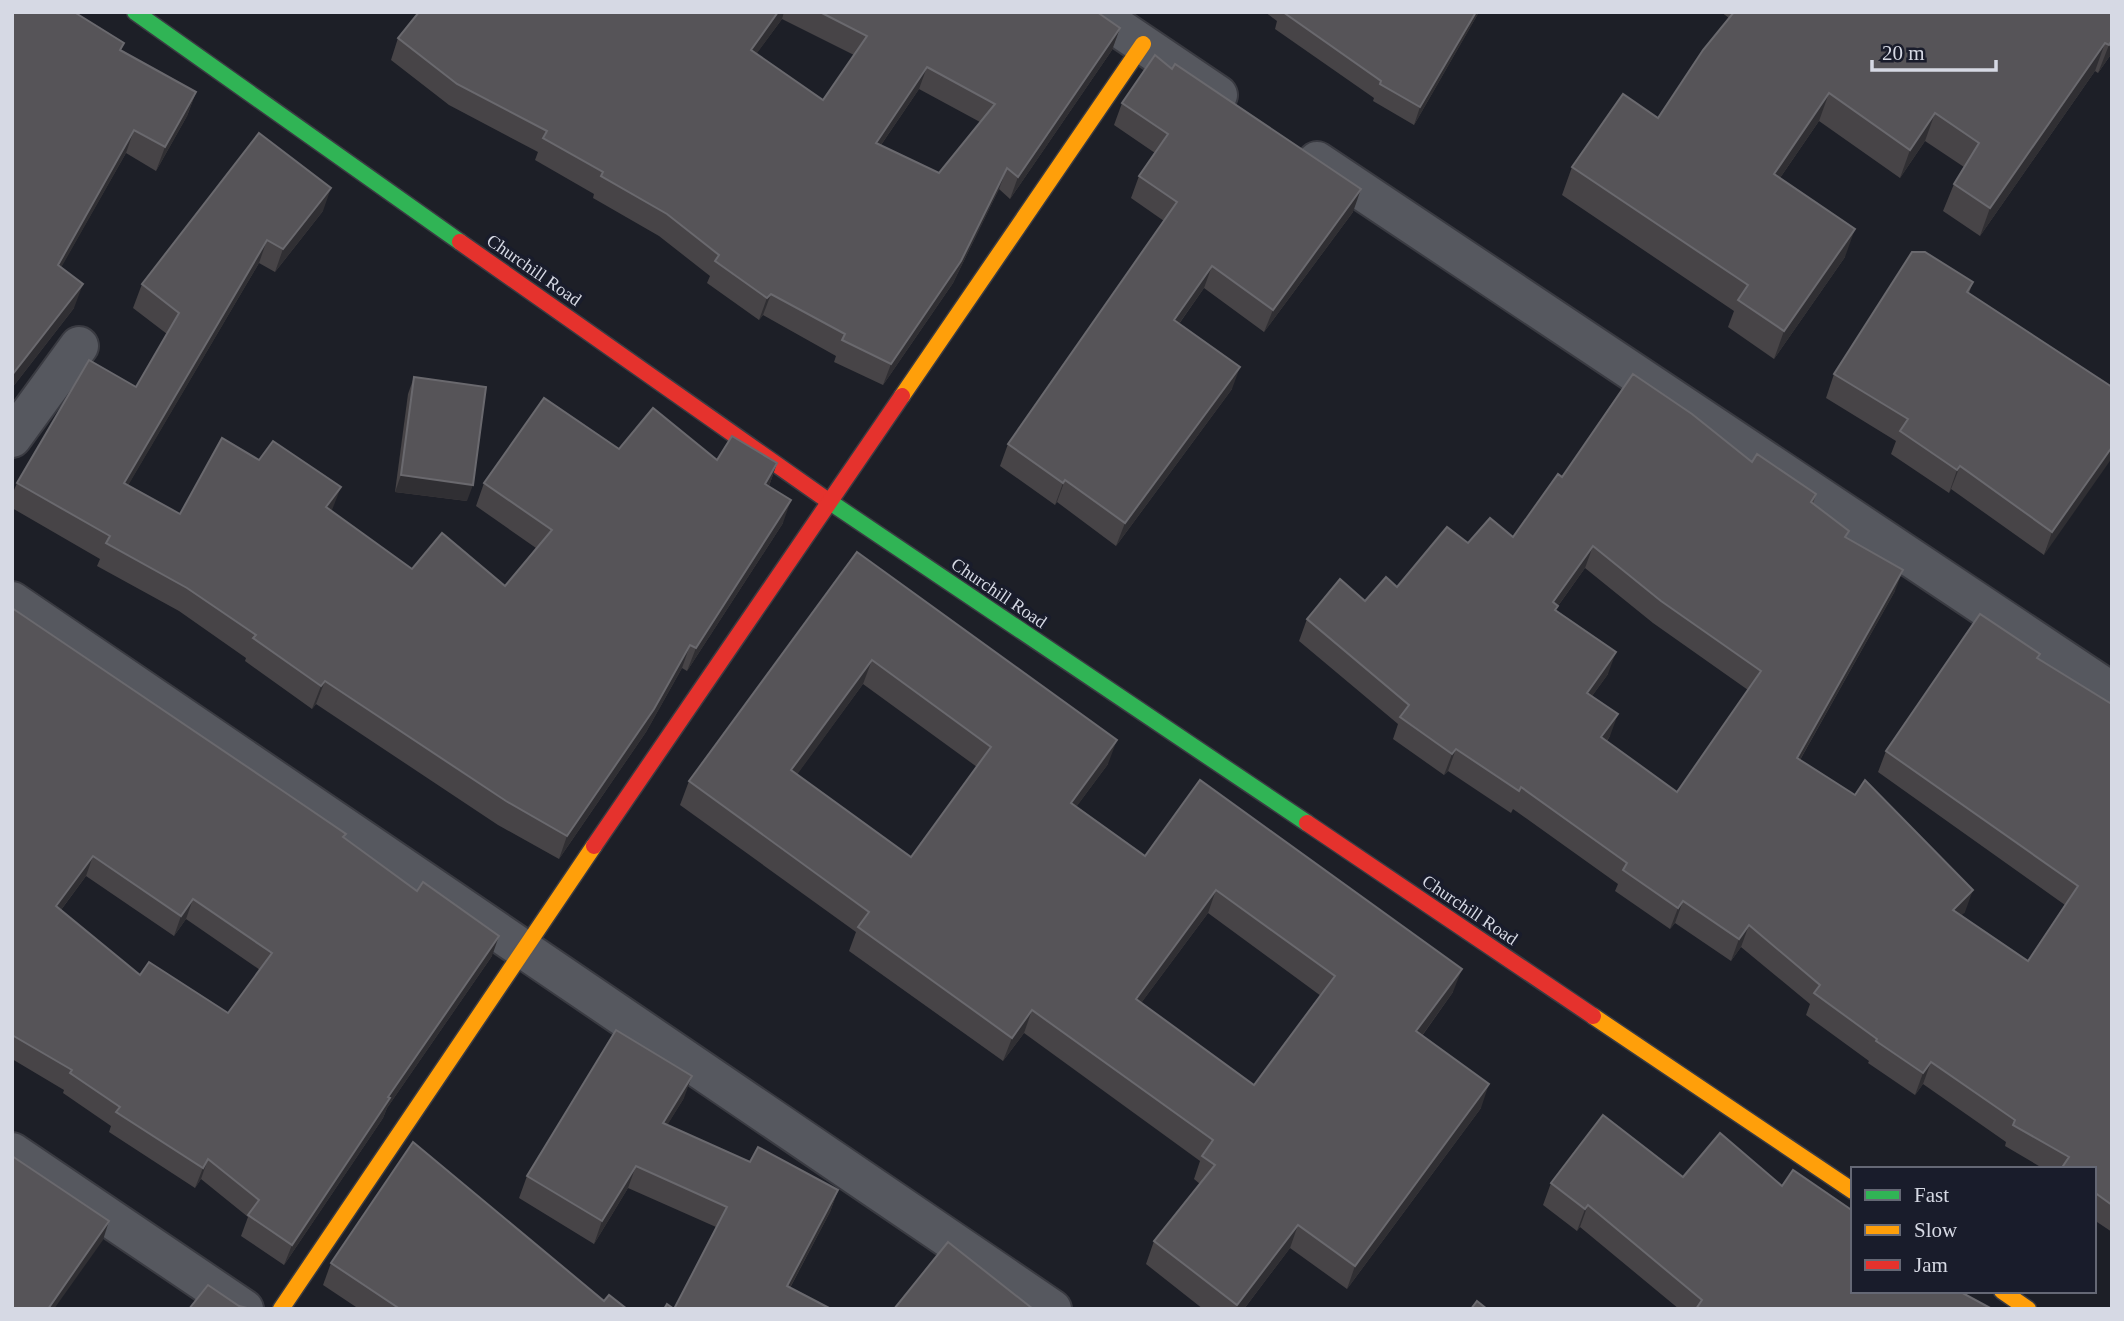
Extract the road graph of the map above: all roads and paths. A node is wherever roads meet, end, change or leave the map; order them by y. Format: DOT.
graph roads {
  1 [pos="135,12"];
  2 [pos="1094,12"];
  3 [pos="1143,44"];
  4 [pos="1246,114"];
  5 [pos="1292,144"];
  6 [pos="79,346"];
  7 [pos="12,438"];
  8 [pos="829,502"];
  9 [pos="12,601"];
  10 [pos="2112,692"];
  11 [pos="522,951"];
  12 [pos="12,1152"];
  13 [pos="1851,1190"];
  14 [pos="2005,1293"];
  15 [pos="244,1309"];
  16 [pos="281,1309"];
  17 [pos="1052,1309"];
  18 [pos="2028,1309"];
  1 -- 8 [label="street, Churchill Road"];
  2 -- 3 [label="street"];
  3 -- 4 [label="street"];
  3 -- 8 [label="street"];
  5 -- 10 [label="street"];
  6 -- 7 [label="street"];
  8 -- 11 [label="street"];
  8 -- 13 [label="street, Churchill Road"];
  9 -- 11 [label="street"];
  11 -- 16 [label="street"];
  11 -- 17 [label="street"];
  12 -- 15 [label="street"];
  14 -- 18 [label="street"];
}
